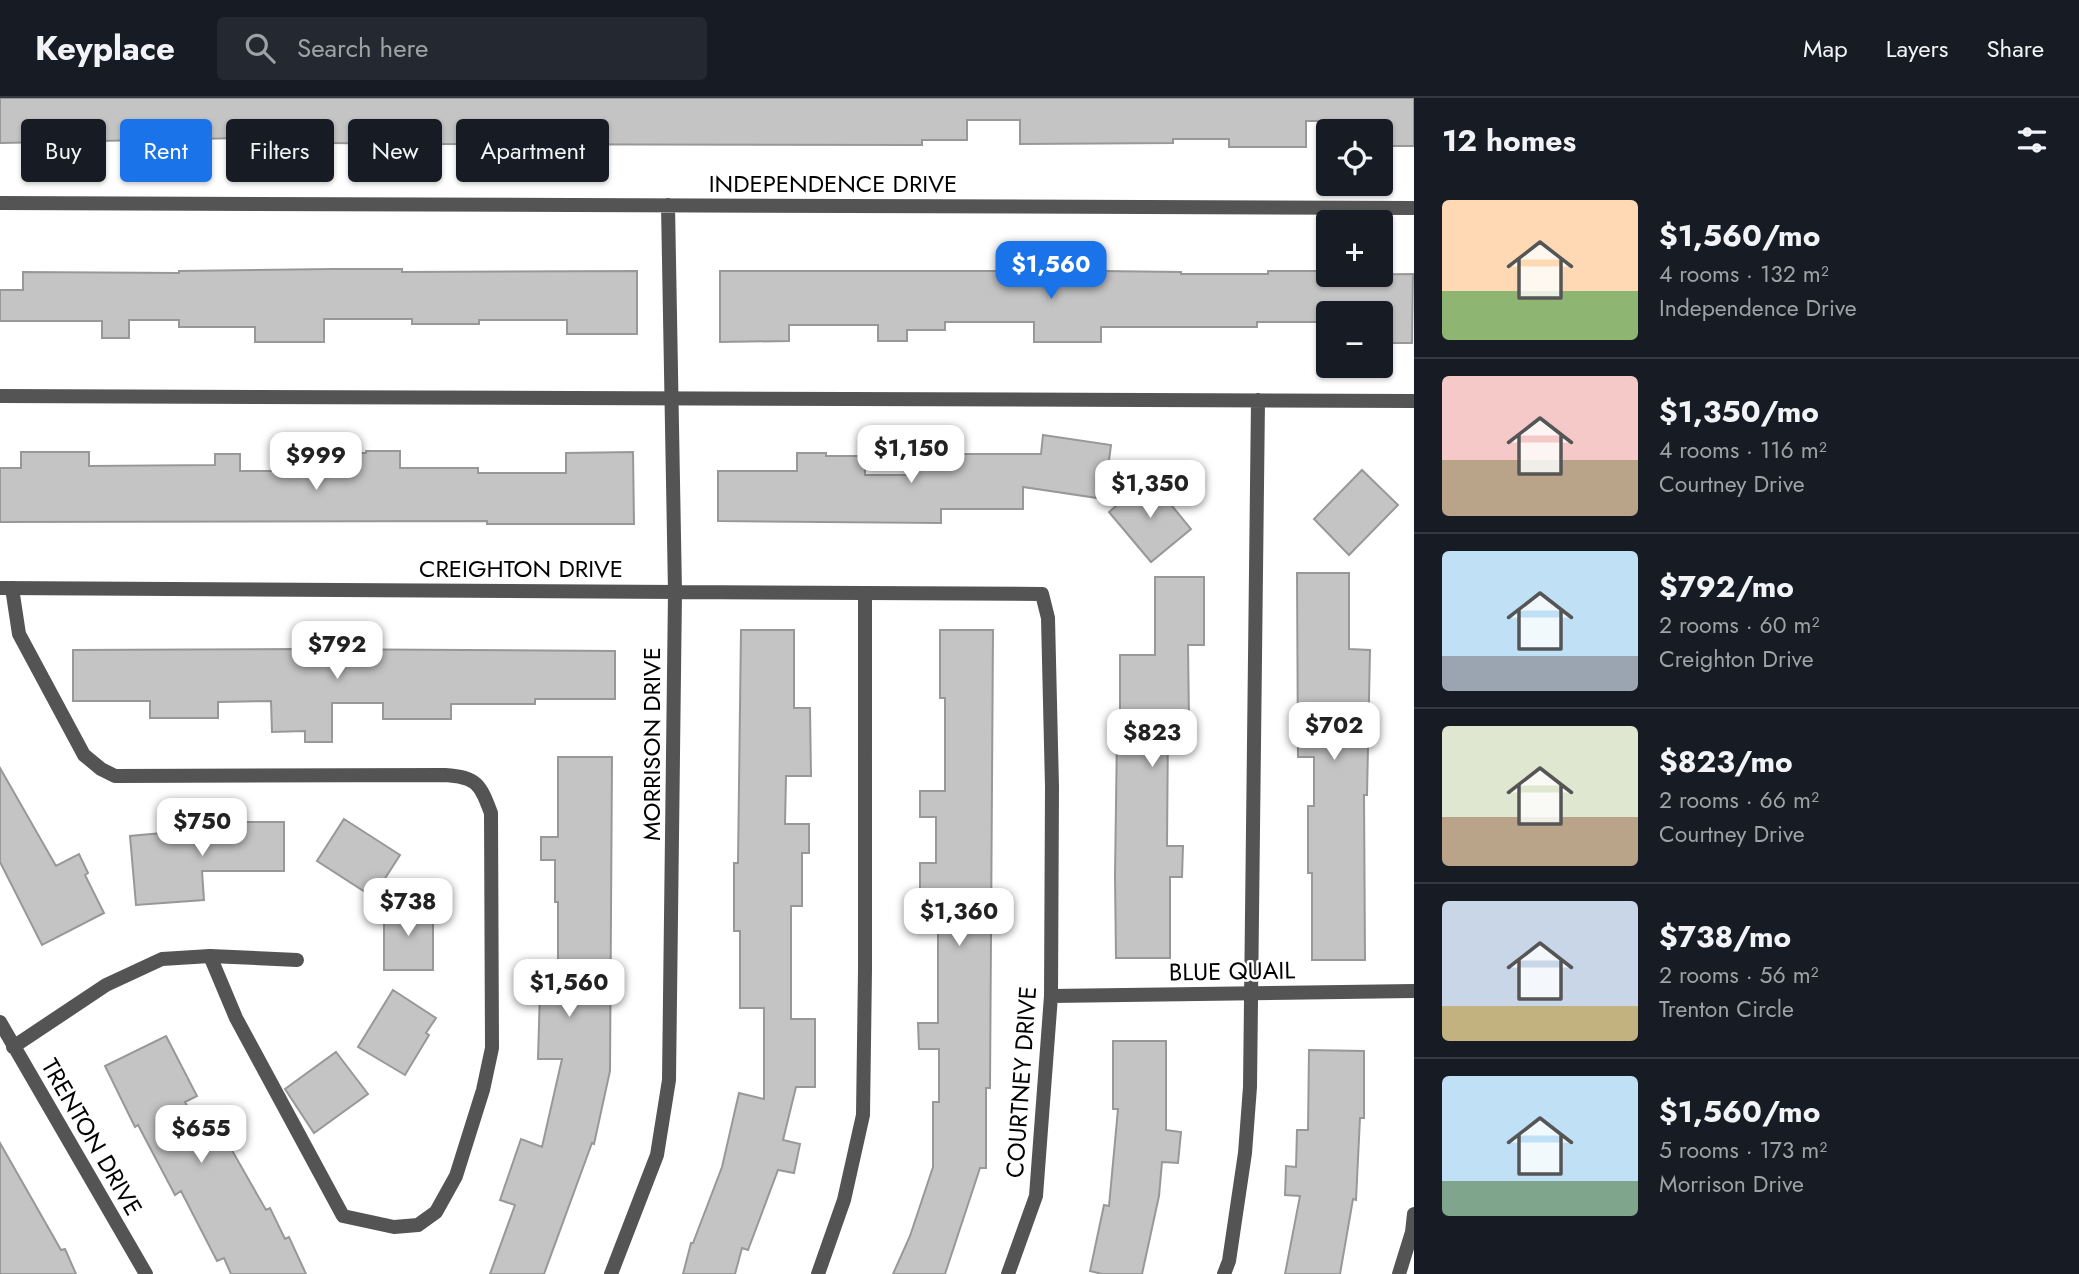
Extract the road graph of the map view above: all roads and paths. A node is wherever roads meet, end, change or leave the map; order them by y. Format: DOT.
graph roads {
  1 [pos="0,203"];
  2 [pos="668,205"];
  3 [pos="1414,208"];
  4 [pos="0,396"];
  5 [pos="671,398"];
  6 [pos="1258,400"];
  7 [pos="1414,401"];
  8 [pos="6,588"];
  9 [pos="674,592"];
  10 [pos="865,593"];
  11 [pos="1042,594"];
  12 [pos="210,956"];
  13 [pos="297,960"];
  14 [pos="1414,991"];
  15 [pos="1252,994"];
  16 [pos="1051,996"];
  17 [pos="0,1022"];
  18 [pos="13,1046"];
  19 [pos="1414,1214"];
  20 [pos="146,1274"];
  21 [pos="611,1274"];
  22 [pos="818,1274"];
  23 [pos="1009,1274"];
  24 [pos="1224,1274"];
  25 [pos="1399,1274"];
  1 -- 2 [label="street, INDEPENDENCE DRIVE"];
  2 -- 3 [label="street, INDEPENDENCE DRIVE"];
  2 -- 5 [label="street, MORRISON DRIVE"];
  4 -- 5 [label="street"];
  5 -- 6 [label="street"];
  5 -- 9 [label="street, MORRISON DRIVE"];
  6 -- 7 [label="street"];
  6 -- 15 [label="street"];
  8 -- 9 [label="street, CREIGHTON DRIVE"];
  8 -- 12 [label="street"];
  9 -- 10 [label="street, CREIGHTON DRIVE"];
  9 -- 21 [label="street, MORRISON DRIVE"];
  10 -- 11 [label="street, CREIGHTON DRIVE"];
  10 -- 22 [label="street"];
  11 -- 16 [label="street, COURTNEY DRIVE"];
  12 -- 13 [label="street"];
  12 -- 18 [label="street"];
  14 -- 15 [label="street, BLUE QUAIL"];
  15 -- 16 [label="street, BLUE QUAIL"];
  15 -- 24 [label="street"];
  16 -- 23 [label="street, COURTNEY DRIVE"];
  17 -- 18 [label="street, TRENTON DRIVE"];
  18 -- 20 [label="street, TRENTON DRIVE"];
  19 -- 25 [label="street"];
}
